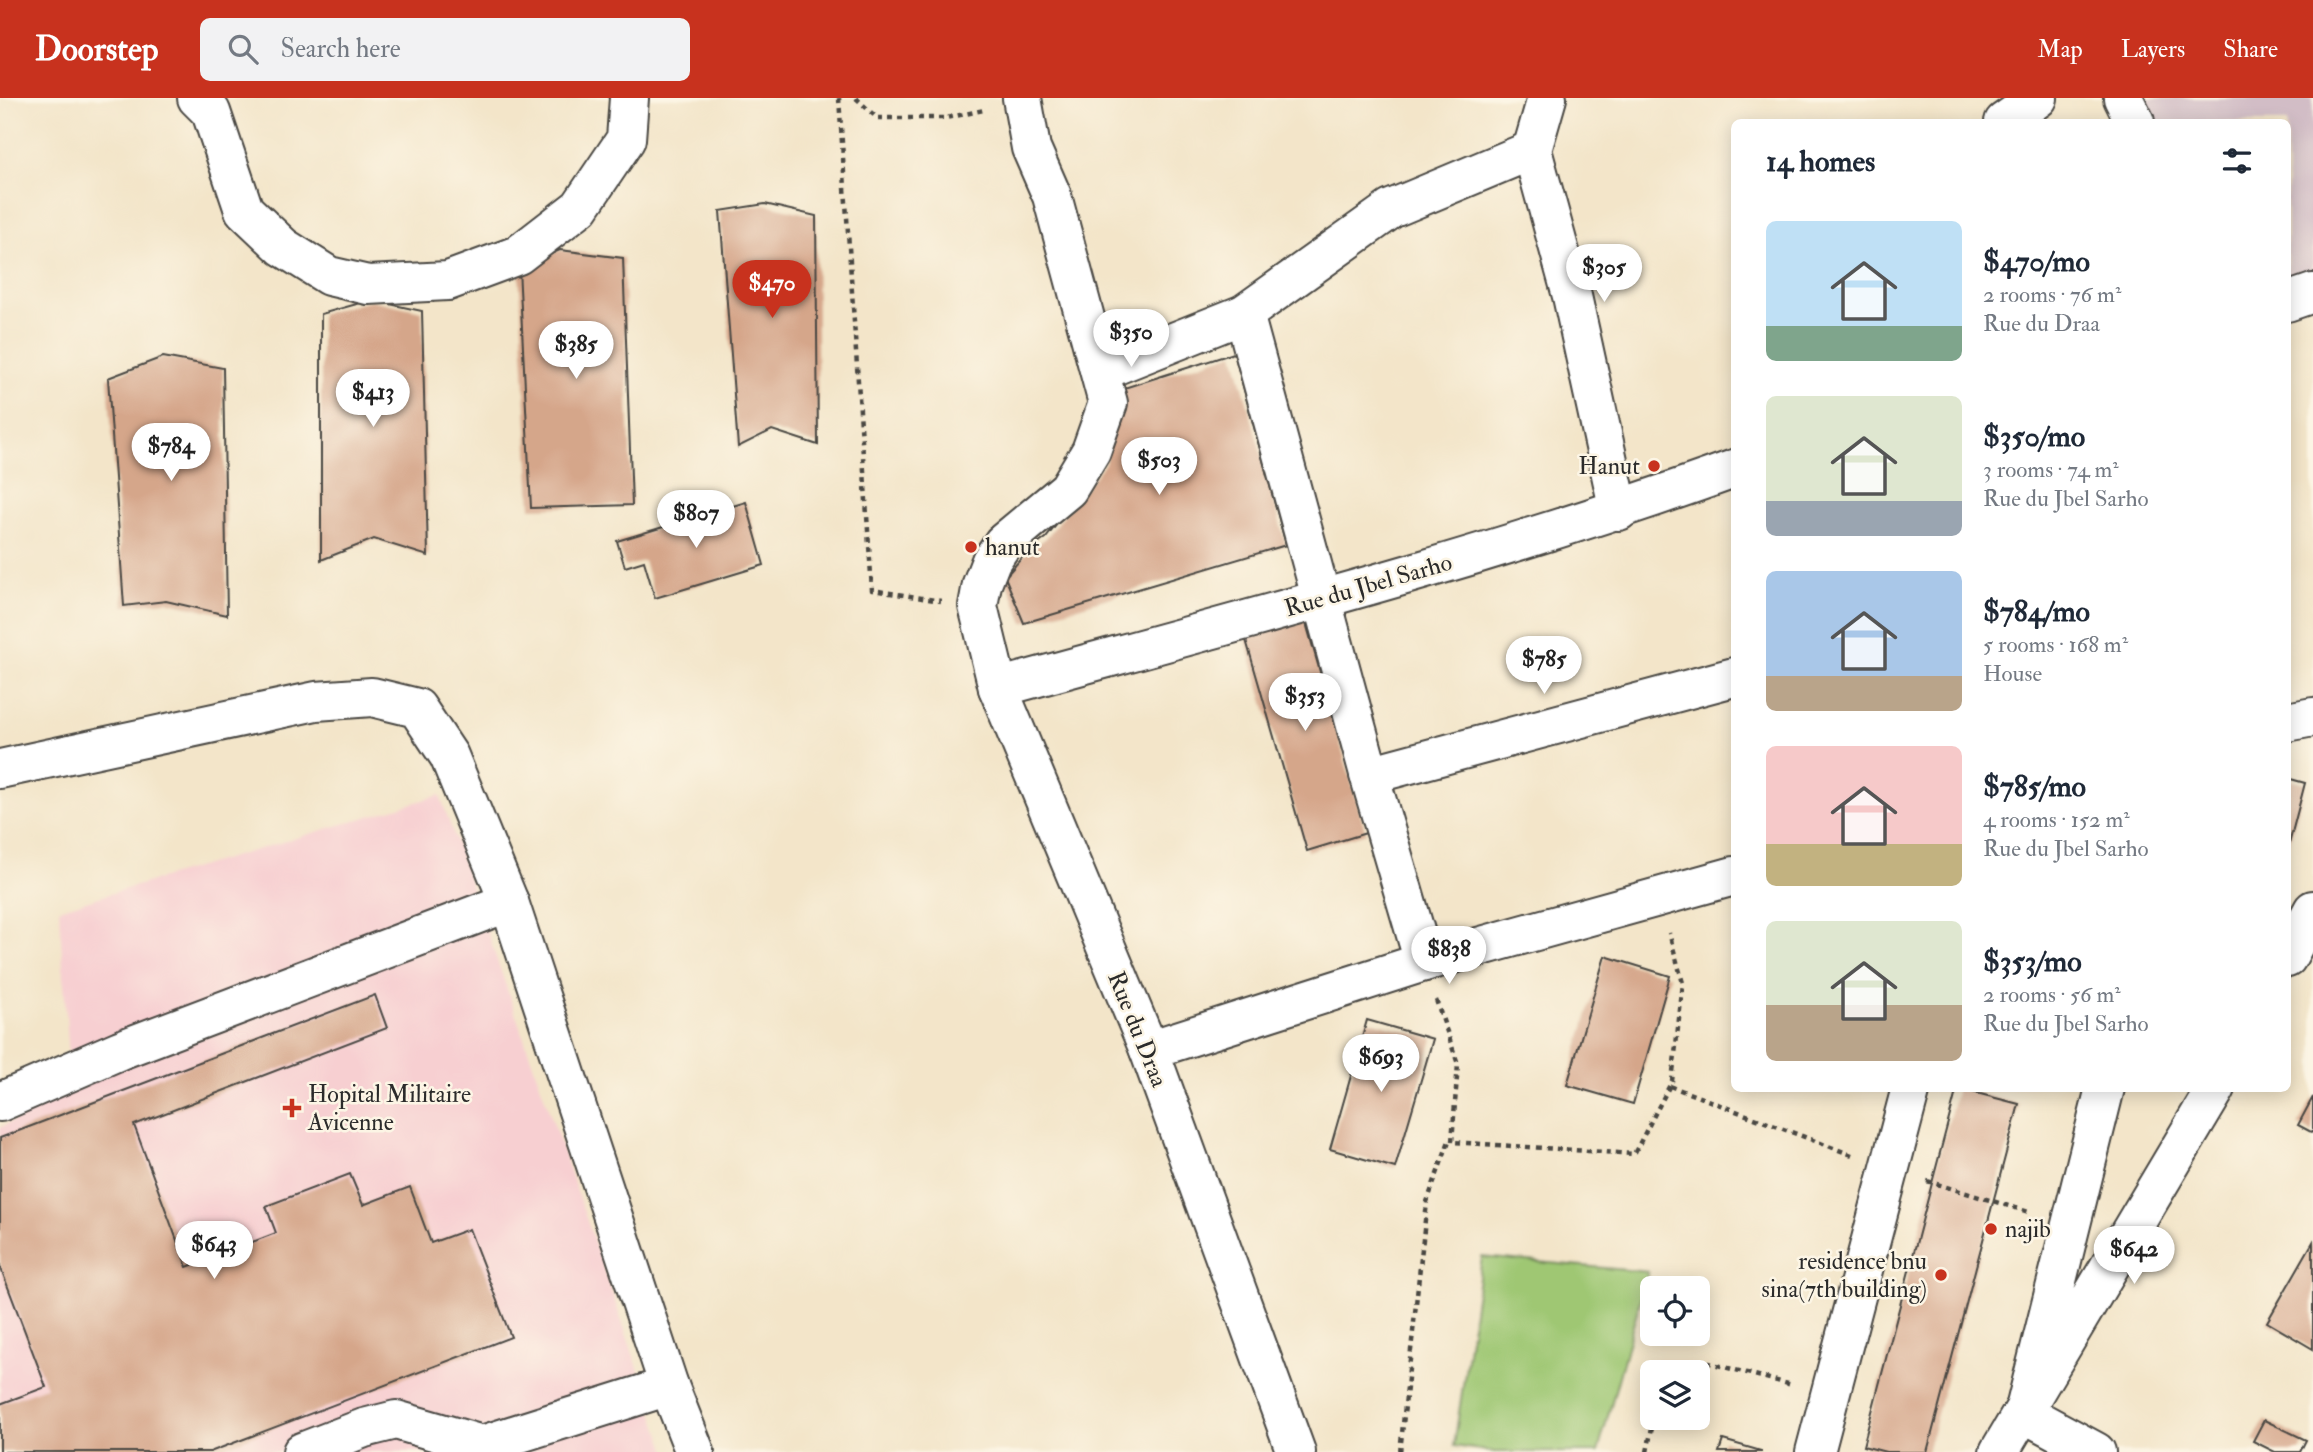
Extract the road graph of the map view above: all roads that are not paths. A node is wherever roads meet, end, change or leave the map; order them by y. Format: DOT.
graph roads {
  1 [pos="197,98"];
  2 [pos="629,98"];
  3 [pos="1547,98"];
  4 [pos="2038,98"];
  5 [pos="2123,98"];
  6 [pos="1023,99"];
  7 [pos="2008,119"];
  8 [pos="2134,119"];
  9 [pos="1532,150"];
  10 [pos="2313,293"];
  11 [pos="2291,301"];
  12 [pos="1244,314"];
  13 [pos="1101,371"];
  14 [pos="1731,470"];
  15 [pos="1619,511"];
  16 [pos="1322,599"];
  17 [pos="1731,678"];
  18 [pos="999,688"];
  19 [pos="2313,717"];
  20 [pos="2291,721"];
  21 [pos="0,769"];
  22 [pos="1369,775"];
  23 [pos="1731,877"];
  24 [pos="509,902"];
  25 [pos="2313,910"];
  26 [pos="2291,951"];
  27 [pos="1424,962"];
  28 [pos="1149,1050"];
  29 [pos="1910,1092"];
  30 [pos="2104,1092"];
  31 [pos="2202,1093"];
  32 [pos="0,1102"];
  33 [pos="669,1386"];
  34 [pos="2024,1413"];
  35 [pos="480,1449"];
  36 [pos="302,1452"];
  37 [pos="695,1452"];
  38 [pos="1296,1452"];
  39 [pos="1815,1452"];
  40 [pos="1999,1452"];
  41 [pos="2096,1452"];
  1 -- 2 [label="street"];
  3 -- 9 [label="street"];
  4 -- 7 [label="street"];
  5 -- 8 [label="street"];
  6 -- 13 [label="street"];
  9 -- 12 [label="street"];
  9 -- 15 [label="street"];
  10 -- 11 [label="street"];
  12 -- 13 [label="street"];
  12 -- 16 [label="street"];
  13 -- 18 [label="street, Rue du Draa"];
  14 -- 15 [label="street, Rue du Jbel Sarho"];
  15 -- 16 [label="street, Rue du Jbel Sarho"];
  16 -- 18 [label="street, Rue du Jbel Sarho"];
  16 -- 22 [label="street"];
  17 -- 22 [label="street"];
  18 -- 28 [label="street, Rue du Draa"];
  19 -- 20 [label="street"];
  21 -- 24 [label="street"];
  22 -- 27 [label="street"];
  23 -- 27 [label="street"];
  24 -- 32 [label="street"];
  24 -- 33 [label="street"];
  25 -- 26 [label="street"];
  27 -- 28 [label="street"];
  28 -- 38 [label="street, Rue du Draa"];
  29 -- 39 [label="street"];
  30 -- 34 [label="street"];
  31 -- 34 [label="street"];
  33 -- 35 [label="street"];
  33 -- 37 [label="street"];
  34 -- 40 [label="street"];
  34 -- 41 [label="street"];
  35 -- 36 [label="street"];
}
